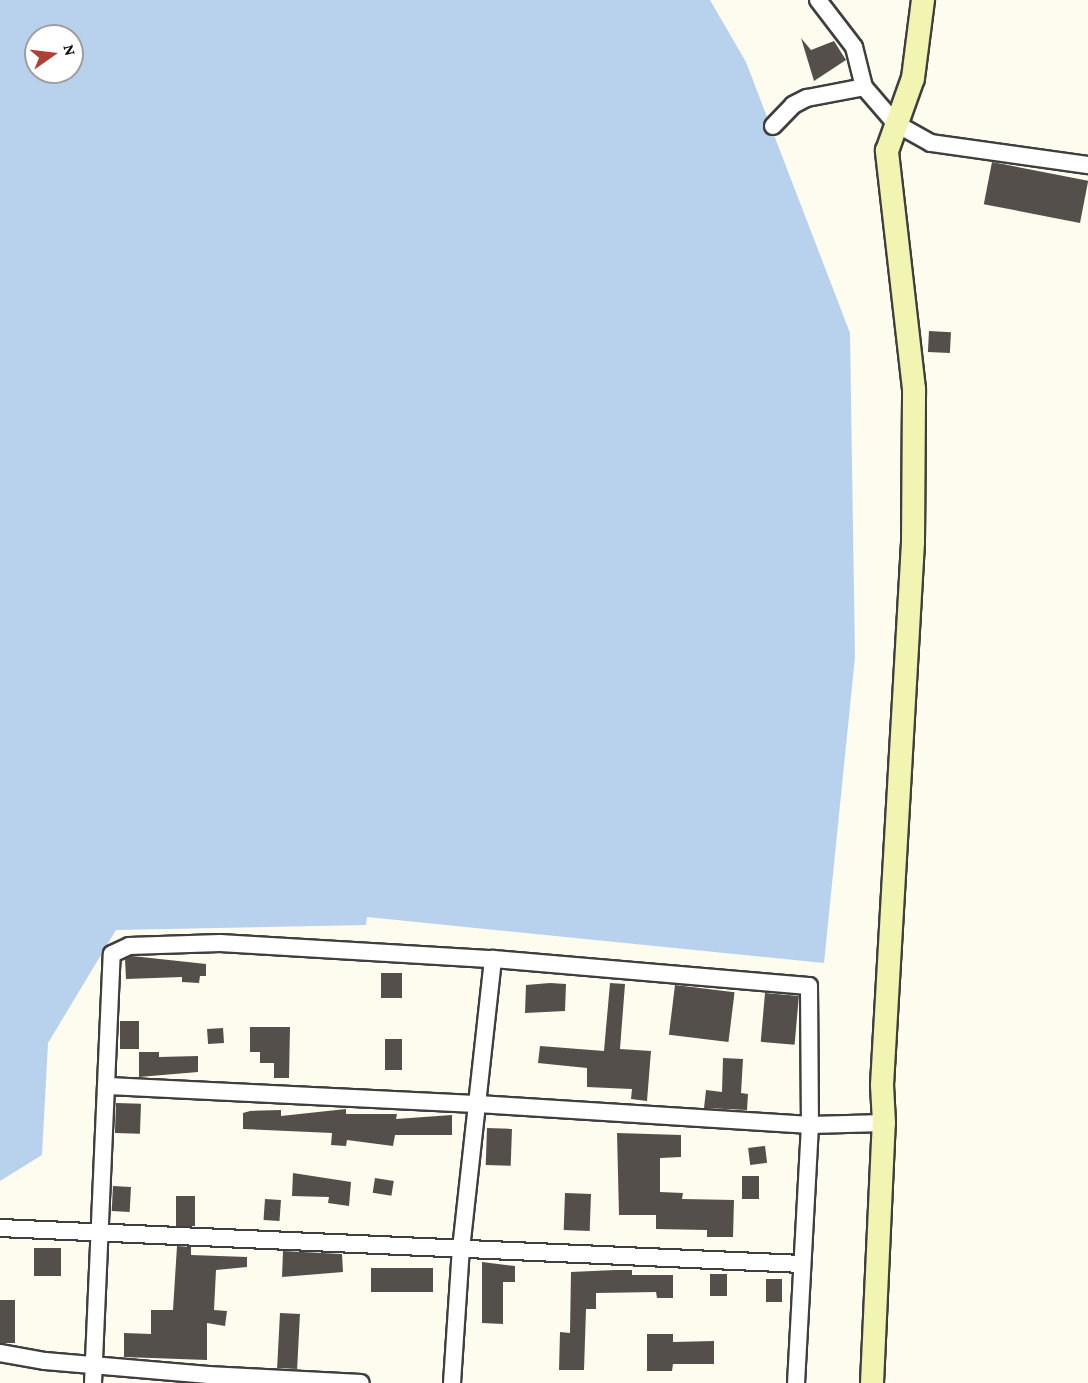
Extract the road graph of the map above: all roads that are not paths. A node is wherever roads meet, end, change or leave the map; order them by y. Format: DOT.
graph roads {
  1 [pos="818,0"];
  2 [pos="923,0"];
  3 [pos="864,87"];
  4 [pos="895,123"];
  5 [pos="773,126"];
  6 [pos="1088,165"];
  7 [pos="493,959"];
  8 [pos="106,1086"];
  9 [pos="478,1104"];
  10 [pos="884,1123"];
  11 [pos="810,1125"];
  12 [pos="0,1228"];
  13 [pos="101,1230"];
  14 [pos="461,1249"];
  15 [pos="802,1264"];
  16 [pos="0,1353"];
  17 [pos="95,1366"];
  18 [pos="93,1383"];
  19 [pos="361,1383"];
  20 [pos="452,1383"];
  21 [pos="795,1383"];
  22 [pos="872,1383"];
  1 -- 3 [label="street"];
  2 -- 4 [label="street"];
  3 -- 4 [label="street"];
  3 -- 5 [label="street"];
  4 -- 6 [label="street"];
  4 -- 10 [label="street"];
  7 -- 8 [label="street"];
  7 -- 9 [label="street"];
  7 -- 11 [label="street"];
  8 -- 9 [label="street"];
  8 -- 13 [label="street"];
  9 -- 11 [label="street"];
  9 -- 14 [label="street"];
  10 -- 11 [label="street"];
  10 -- 22 [label="street"];
  11 -- 15 [label="street"];
  12 -- 13 [label="street"];
  13 -- 14 [label="street"];
  13 -- 17 [label="street"];
  14 -- 15 [label="street"];
  14 -- 20 [label="street"];
  15 -- 21 [label="street"];
  16 -- 17 [label="street"];
  17 -- 18 [label="street"];
  17 -- 19 [label="street"];
}
